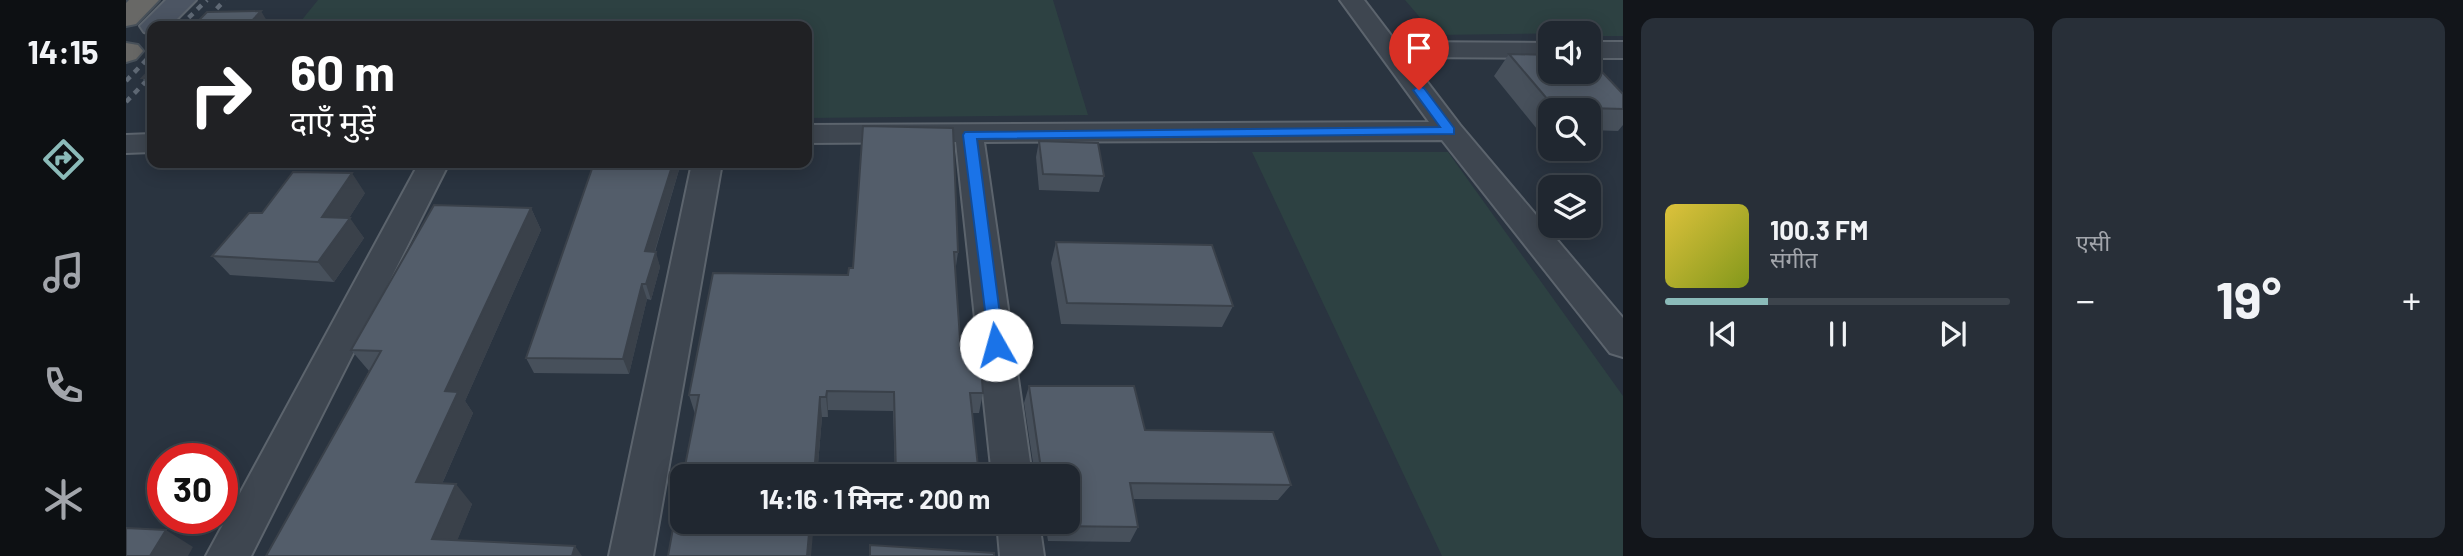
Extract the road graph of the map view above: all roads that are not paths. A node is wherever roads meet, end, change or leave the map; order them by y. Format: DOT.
graph roads {
  1 [pos="145,0"];
  2 [pos="182,0"];
  3 [pos="1352,0"];
  4 [pos="126,18"];
  5 [pos="159,21"];
  6 [pos="147,33"];
  7 [pos="1389,50"];
  8 [pos="1538,50"];
  9 [pos="1601,50"];
  10 [pos="1623,50"];
  11 [pos="127,52"];
  12 [pos="1450,131"];
  13 [pos="812,134"];
  14 [pos="970,135"];
  15 [pos="147,142"];
  16 [pos="126,144"];
  17 [pos="431,168"];
  18 [pos="705,168"];
  19 [pos="1623,343"];
  20 [pos="1011,464"];
  21 [pos="1019,534"];
  22 [pos="228,556"];
  23 [pos="631,556"];
  24 [pos="1022,556"];
  1 -- 4 [label="highway"];
  2 -- 5 [label="main road"];
  3 -- 7 [label="street"];
  6 -- 11 [label="main road"];
  7 -- 8 [label="street"];
  7 -- 12 [label="street"];
  9 -- 10 [label="street"];
  12 -- 14 [label="street"];
  12 -- 19 [label="street"];
  13 -- 14 [label="street"];
  14 -- 20 [label="street"];
  15 -- 16 [label="street"];
  17 -- 22 [label="street"];
  18 -- 23 [label="street"];
  21 -- 24 [label="street"];
}
